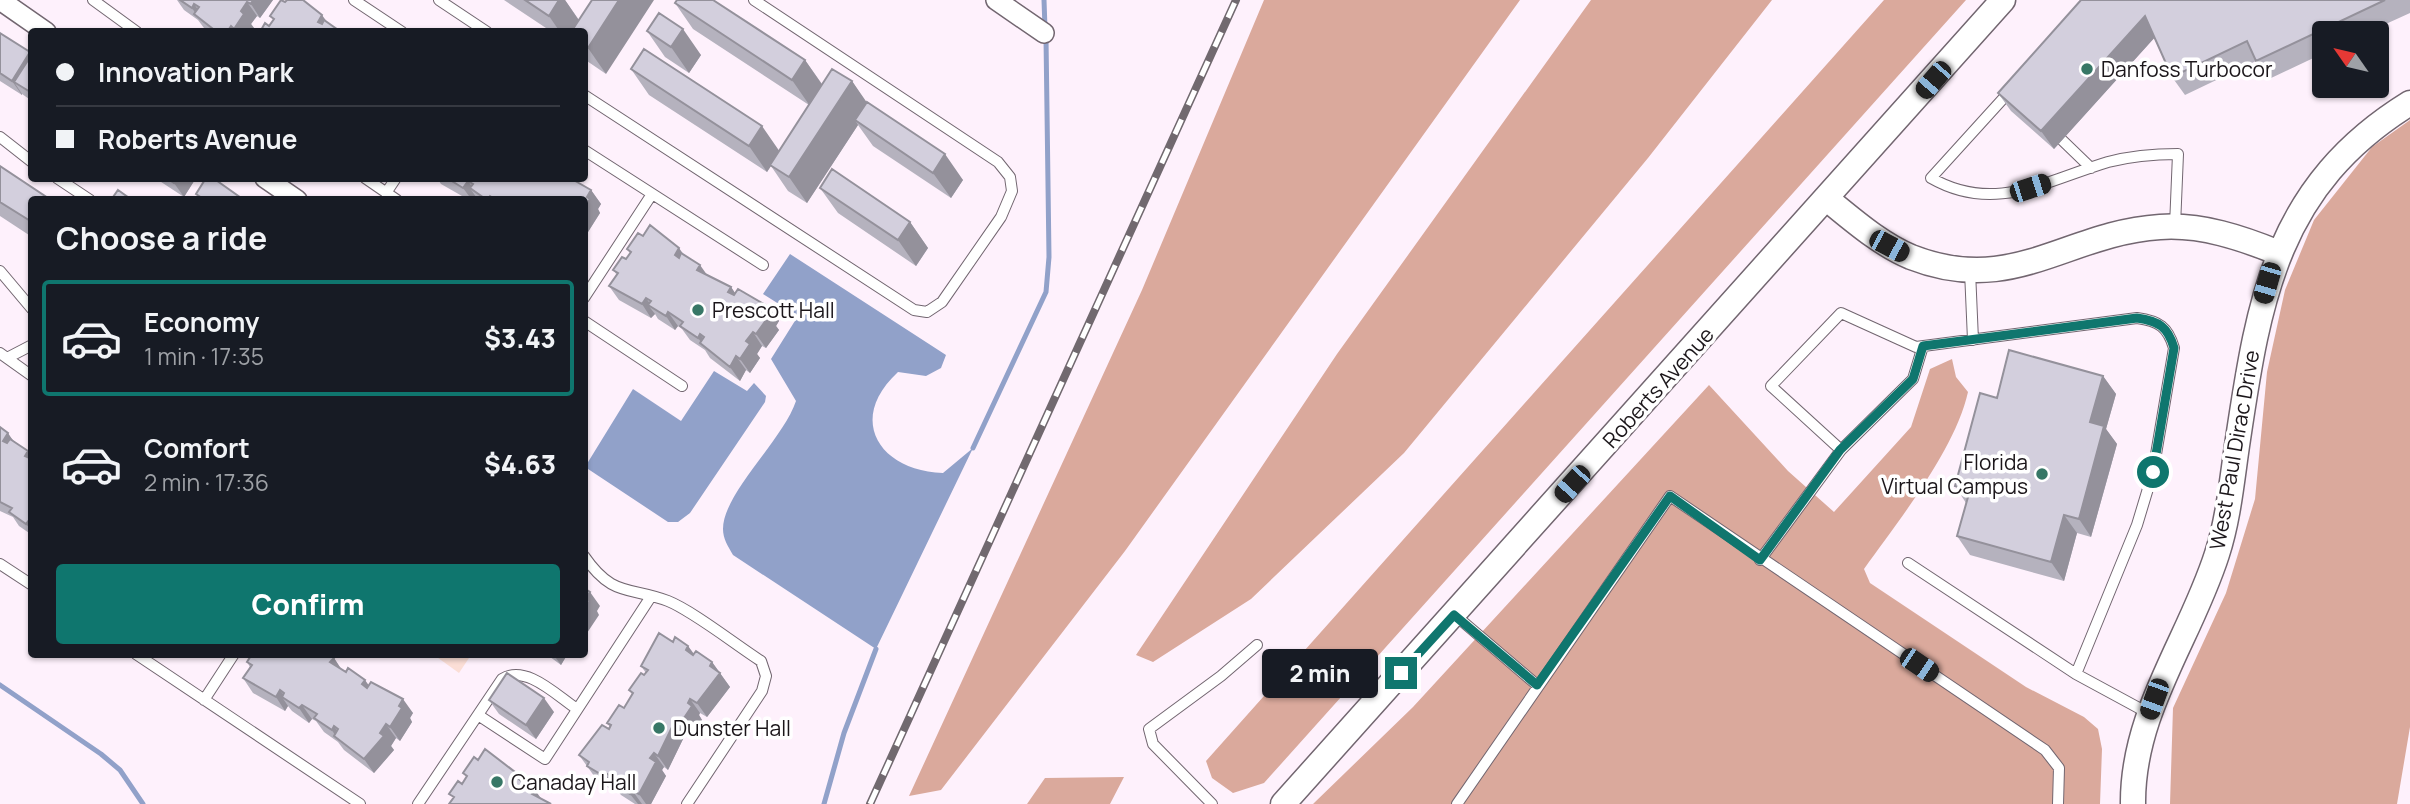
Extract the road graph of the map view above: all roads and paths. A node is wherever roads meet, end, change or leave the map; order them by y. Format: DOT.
graph roads {
  1 [pos="0,0"];
  2 [pos="93,0"];
  3 [pos="354,0"];
  4 [pos="439,0"];
  5 [pos="754,0"];
  6 [pos="996,0"];
  7 [pos="2003,0"];
  8 [pos="40,28"];
  9 [pos="132,28"];
  10 [pos="396,28"];
  11 [pos="481,28"];
  12 [pos="1044,33"];
  13 [pos="2018,83"];
  14 [pos="2008,93"];
  15 [pos="588,98"];
  16 [pos="2019,102"];
  17 [pos="2410,103"];
  18 [pos="0,137"];
  19 [pos="2062,140"];
  20 [pos="588,153"];
  21 [pos="28,159"];
  22 [pos="2091,168"];
  23 [pos="63,182"];
  24 [pos="271,182"];
  25 [pos="371,182"];
  26 [pos="393,182"];
  27 [pos="386,192"];
  28 [pos="652,194"];
  29 [pos="84,196"];
  30 [pos="291,196"];
  31 [pos="392,196"];
  32 [pos="1827,200"];
  33 [pos="2175,226"];
  34 [pos="2279,253"];
  35 [pos="763,265"];
  36 [pos="1970,270"];
  37 [pos="0,271"];
  38 [pos="588,292"];
  39 [pos="28,304"];
  40 [pos="588,324"];
  41 [pos="1973,340"];
  42 [pos="1923,346"];
  43 [pos="28,347"];
  44 [pos="4,356"];
  45 [pos="28,373"];
  46 [pos="682,386"];
  47 [pos="1840,450"];
  48 [pos="1760,560"];
  49 [pos="588,562"];
  50 [pos="1908,563"];
  51 [pos="0,564"];
  52 [pos="28,582"];
  53 [pos="650,597"];
  54 [pos="1454,615"];
  55 [pos="1257,645"];
  56 [pos="142,658"];
  57 [pos="231,658"];
  58 [pos="2076,674"];
  59 [pos="1537,685"];
  60 [pos="204,700"];
  61 [pos="577,709"];
  62 [pos="2149,713"];
  63 [pos="478,715"];
  64 [pos="360,804"];
  65 [pos="418,804"];
  66 [pos="687,804"];
  67 [pos="1213,804"];
  68 [pos="1283,804"];
  69 [pos="1457,804"];
  70 [pos="2059,804"];
  71 [pos="2133,804"];
  1 -- 8 [label="street"];
  2 -- 9 [label="lane"];
  3 -- 10 [label="lane"];
  4 -- 11 [label="lane"];
  5 -- 15 [label="lane"];
  6 -- 12 [label="street"];
  7 -- 32 [label="street, Roberts Avenue"];
  13 -- 14 [label="lane"];
  14 -- 16 [label="lane"];
  14 -- 22 [label="lane"];
  17 -- 34 [label="street, West Paul Dirac Drive"];
  18 -- 21 [label="lane"];
  19 -- 22 [label="lane"];
  20 -- 28 [label="lane"];
  22 -- 33 [label="lane"];
  23 -- 29 [label="lane"];
  24 -- 30 [label="street"];
  25 -- 27 [label="lane"];
  26 -- 27 [label="lane"];
  27 -- 31 [label="lane"];
  28 -- 35 [label="lane"];
  28 -- 38 [label="lane"];
  32 -- 36 [label="street"];
  32 -- 54 [label="street, Roberts Avenue"];
  33 -- 34 [label="street"];
  33 -- 36 [label="street"];
  34 -- 62 [label="street, West Paul Dirac Drive"];
  36 -- 41 [label="lane"];
  37 -- 39 [label="lane"];
  40 -- 46 [label="lane"];
  41 -- 42 [label="lane"];
  41 -- 58 [label="lane"];
  42 -- 47 [label="lane"];
  42 -- 47 [label="lane"];
  43 -- 44 [label="lane"];
  44 -- 45 [label="lane"];
  47 -- 48 [label="lane"];
  48 -- 59 [label="lane"];
  48 -- 70 [label="lane"];
  49 -- 53 [label="lane"];
  50 -- 58 [label="lane"];
  51 -- 52 [label="lane"];
  53 -- 61 [label="lane"];
  53 -- 66 [label="lane"];
  54 -- 59 [label="lane"];
  54 -- 68 [label="street, Roberts Avenue"];
  55 -- 67 [label="lane"];
  56 -- 60 [label="lane"];
  57 -- 60 [label="lane"];
  58 -- 62 [label="lane"];
  59 -- 69 [label="lane"];
  60 -- 64 [label="lane"];
  61 -- 63 [label="lane"];
  61 -- 63 [label="lane"];
  62 -- 71 [label="street, West Paul Dirac Drive"];
  63 -- 65 [label="lane"];
}
